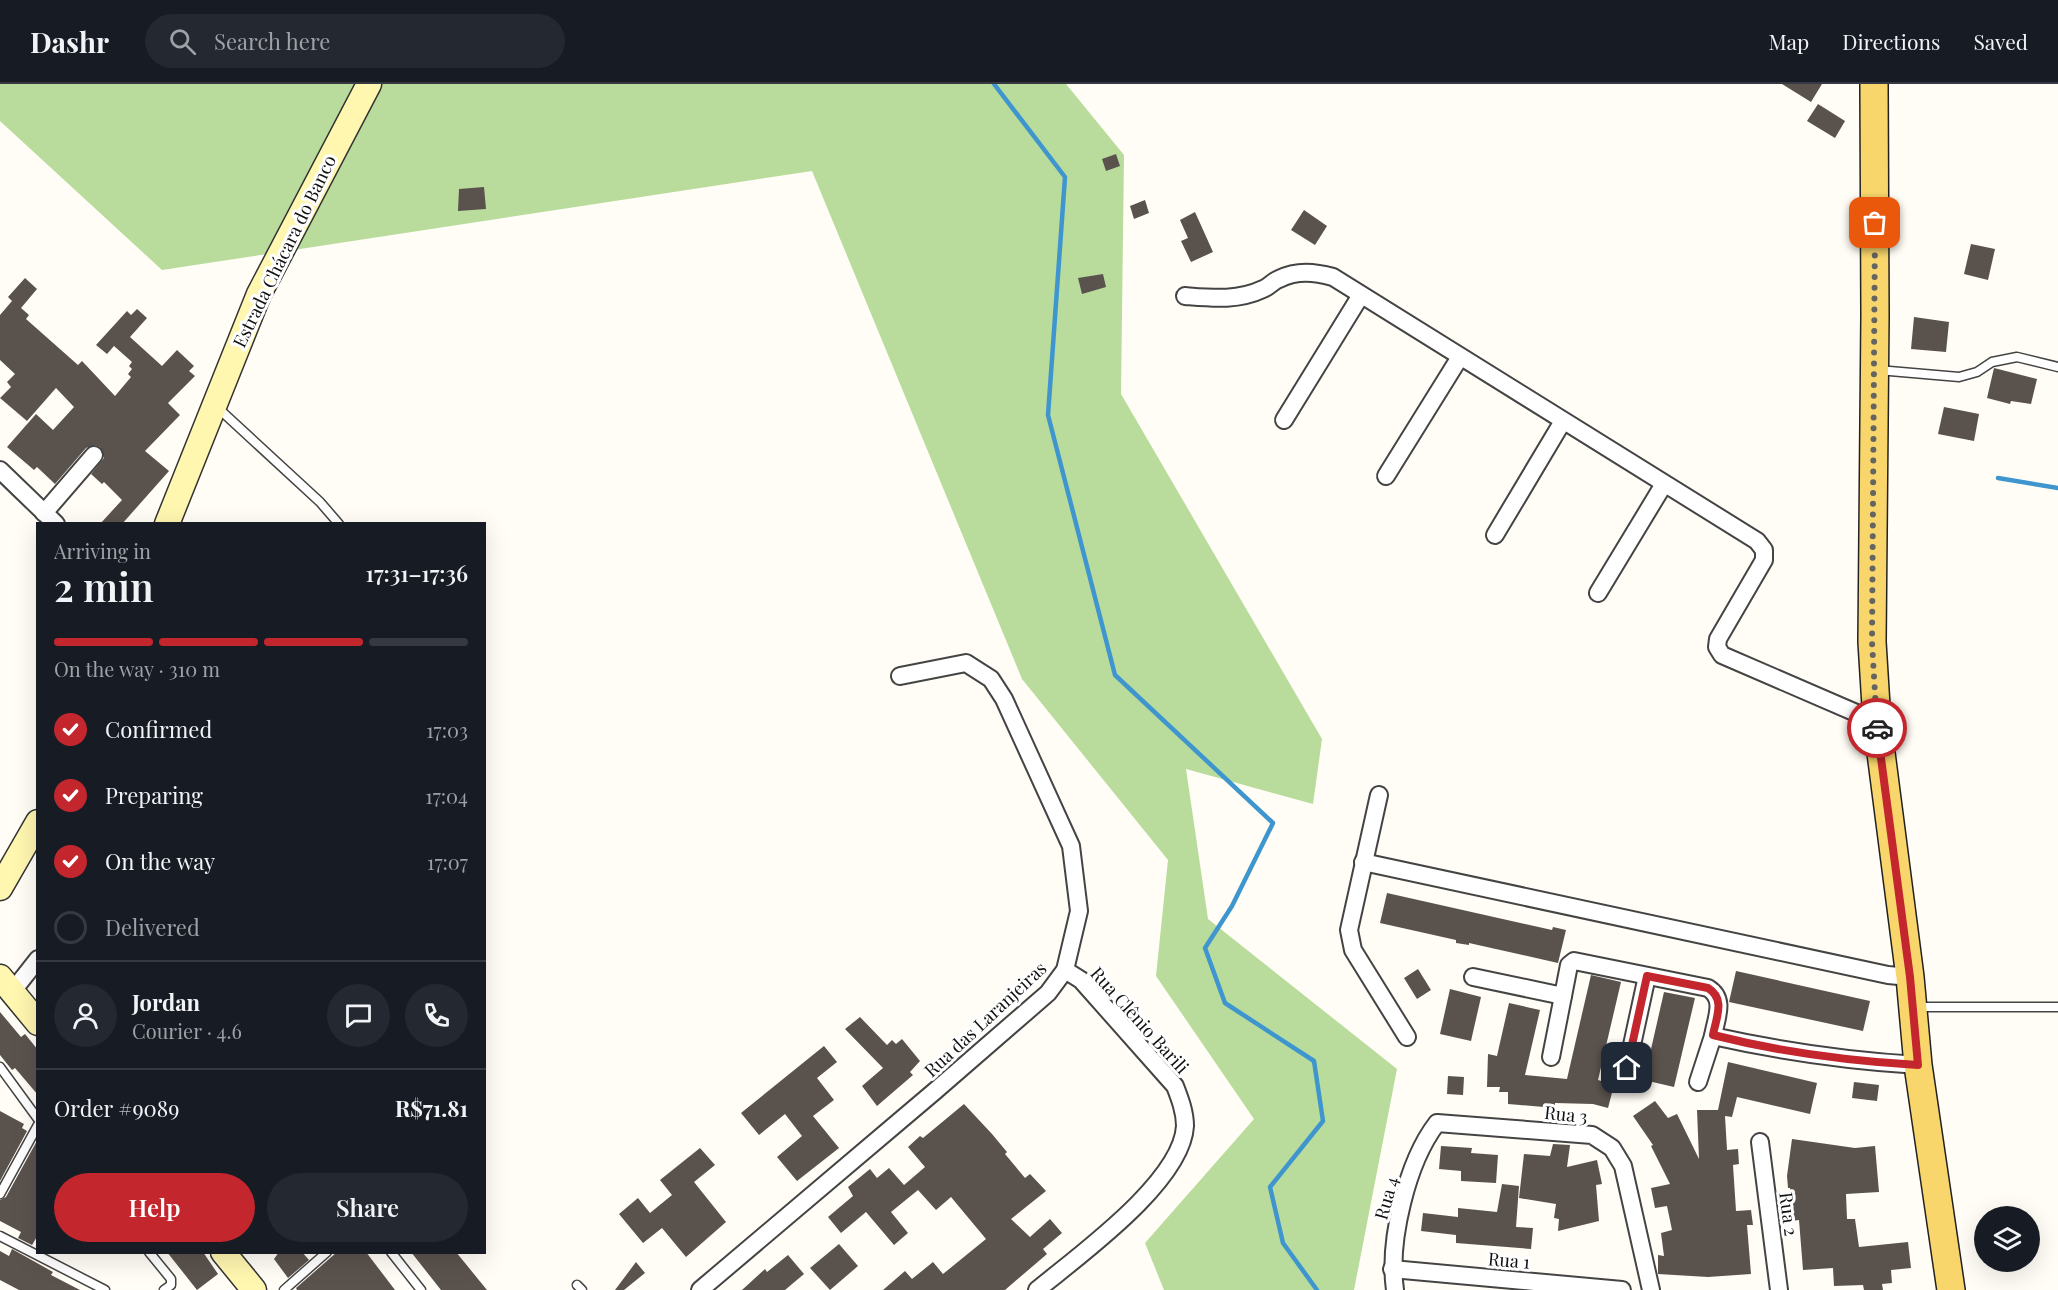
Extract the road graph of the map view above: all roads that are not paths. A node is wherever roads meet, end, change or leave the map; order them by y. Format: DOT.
graph roads {
  1 [pos="369,84"];
  2 [pos="1874,84"];
  3 [pos="1361,295"];
  4 [pos="1185,296"];
  5 [pos="1460,357"];
  6 [pos="2058,367"];
  7 [pos="1874,370"];
  8 [pos="214,404"];
  9 [pos="1284,420"];
  10 [pos="1563,421"];
  11 [pos="94,455"];
  12 [pos="0,470"];
  13 [pos="1386,476"];
  14 [pos="1664,484"];
  15 [pos="50,518"];
  16 [pos="168,522"];
  17 [pos="337,522"];
  18 [pos="1495,535"];
  19 [pos="1598,593"];
  20 [pos="900,676"];
  21 [pos="1876,722"];
  22 [pos="1379,795"];
  23 [pos="36,825"];
  24 [pos="1363,862"];
  25 [pos="0,888"];
  26 [pos="36,961"];
  27 [pos="1065,970"];
  28 [pos="1647,976"];
  29 [pos="1473,977"];
  30 [pos="1910,977"];
  31 [pos="6,984"];
  32 [pos="1563,996"];
  33 [pos="1913,1007"];
  34 [pos="2058,1008"];
  35 [pos="36,1021"];
  36 [pos="1713,1035"];
  37 [pos="1407,1037"];
  38 [pos="1551,1057"];
  39 [pos="1918,1065"];
  40 [pos="0,1067"];
  41 [pos="1627,1068"];
  42 [pos="1698,1082"];
  43 [pos="36,1116"];
  44 [pos="1437,1123"];
  45 [pos="36,1129"];
  46 [pos="1760,1142"];
  47 [pos="0,1194"];
  48 [pos="0,1236"];
  49 [pos="151,1254"];
  50 [pos="226,1254"];
  51 [pos="325,1254"];
  52 [pos="393,1254"];
  53 [pos="1392,1269"];
  54 [pos="105,1290"];
  55 [pos="165,1290"];
  56 [pos="254,1290"];
  57 [pos="284,1290"];
  58 [pos="421,1290"];
  59 [pos="700,1290"];
  60 [pos="1037,1290"];
  61 [pos="1395,1290"];
  62 [pos="1622,1290"];
  63 [pos="1651,1290"];
  64 [pos="1779,1290"];
  65 [pos="1951,1290"];
  1 -- 8 [label="street, Estrada Chácara do Banco"];
  2 -- 7 [label="main road"];
  3 -- 4 [label="street"];
  3 -- 5 [label="street"];
  3 -- 9 [label="street"];
  5 -- 10 [label="street"];
  5 -- 13 [label="street"];
  6 -- 7 [label="lane"];
  7 -- 21 [label="main road"];
  8 -- 16 [label="street, Estrada Chácara do Banco"];
  8 -- 17 [label="lane"];
  10 -- 14 [label="street"];
  10 -- 18 [label="street"];
  11 -- 15 [label="street"];
  12 -- 15 [label="street"];
  14 -- 19 [label="street"];
  14 -- 21 [label="street"];
  20 -- 27 [label="street, Rua das Laranjeiras"];
  21 -- 30 [label="main road"];
  22 -- 24 [label="street"];
  23 -- 25 [label="street"];
  24 -- 30 [label="street"];
  24 -- 37 [label="street"];
  26 -- 31 [label="street"];
  27 -- 59 [label="street, Rua das Laranjeiras"];
  27 -- 60 [label="street, Rua Clênio Barili"];
  28 -- 32 [label="street"];
  28 -- 36 [label="street"];
  28 -- 41 [label="street"];
  29 -- 32 [label="street"];
  30 -- 33 [label="main road"];
  31 -- 35 [label="street"];
  32 -- 38 [label="street"];
  33 -- 34 [label="lane"];
  33 -- 39 [label="main road"];
  36 -- 39 [label="street"];
  36 -- 42 [label="street"];
  39 -- 65 [label="main road"];
  40 -- 43 [label="lane"];
  44 -- 53 [label="street, Rua 4"];
  44 -- 63 [label="street, Rua 3"];
  45 -- 47 [label="lane"];
  46 -- 64 [label="street, Rua 2"];
  48 -- 54 [label="lane"];
  49 -- 55 [label="lane"];
  50 -- 56 [label="street"];
  51 -- 57 [label="lane"];
  52 -- 58 [label="lane"];
  53 -- 61 [label="street, Rua 4"];
  53 -- 62 [label="street, Rua 1"];
}
